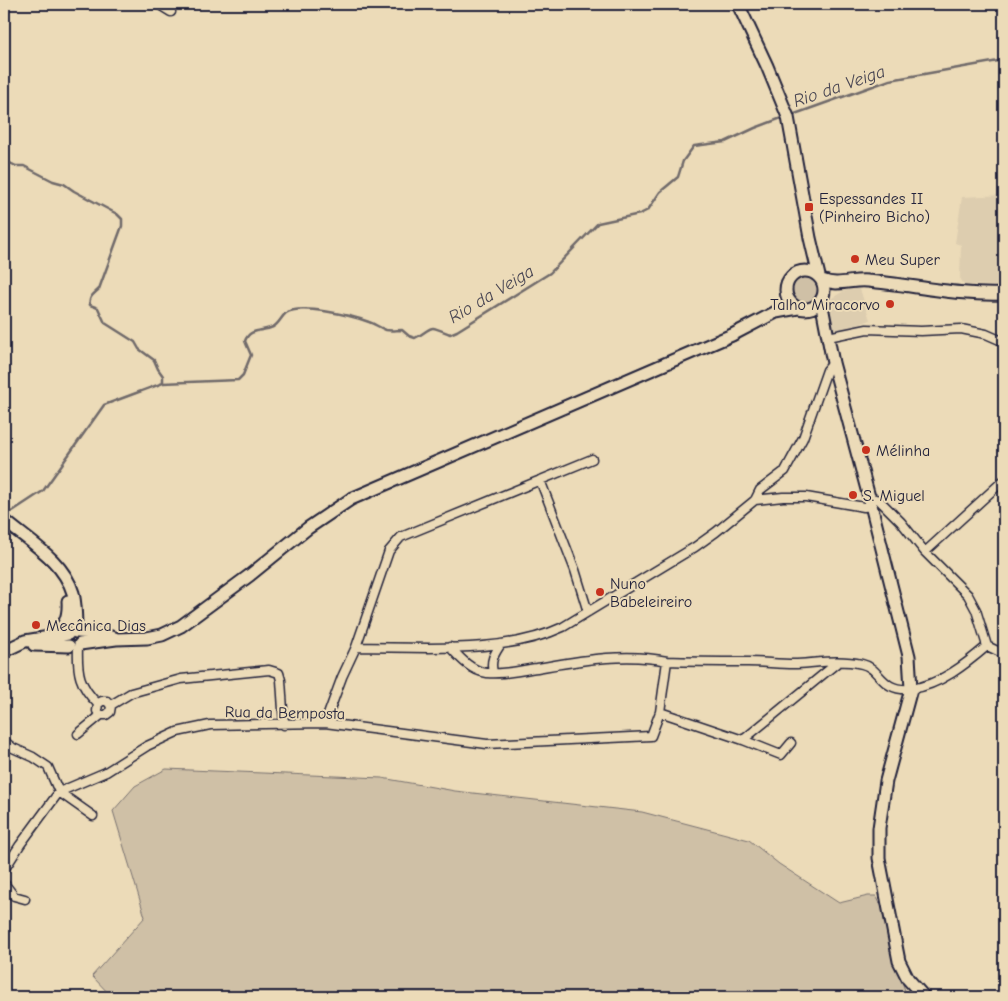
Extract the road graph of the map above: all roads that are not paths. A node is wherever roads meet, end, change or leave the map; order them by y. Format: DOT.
graph roads {
  1 [pos="158,4"];
  2 [pos="738,4"];
  3 [pos="171,12"];
  4 [pos="810,238"];
  5 [pos="799,272"];
  6 [pos="821,278"];
  7 [pos="855,282"];
  8 [pos="787,285"];
  9 [pos="1004,294"];
  10 [pos="822,299"];
  11 [pos="801,308"];
  12 [pos="776,312"];
  13 [pos="827,335"];
  14 [pos="1002,341"];
  15 [pos="833,364"];
  16 [pos="592,459"];
  17 [pos="540,480"];
  18 [pos="1004,480"];
  19 [pos="755,500"];
  20 [pos="871,502"];
  21 [pos="7,522"];
  22 [pos="925,552"];
  23 [pos="588,612"];
  24 [pos="72,615"];
  25 [pos="73,632"];
  26 [pos="96,633"];
  27 [pos="52,636"];
  28 [pos="116,639"];
  29 [pos="501,644"];
  30 [pos="17,645"];
  31 [pos="74,646"];
  32 [pos="987,646"];
  33 [pos="356,647"];
  34 [pos="450,647"];
  35 [pos="4,651"];
  36 [pos="1004,654"];
  37 [pos="667,661"];
  38 [pos="838,663"];
  39 [pos="493,672"];
  40 [pos="911,689"];
  41 [pos="98,704"];
  42 [pos="111,705"];
  43 [pos="660,712"];
  44 [pos="101,715"];
  45 [pos="325,723"];
  46 [pos="284,725"];
  47 [pos="78,734"];
  48 [pos="743,740"];
  49 [pos="4,741"];
  50 [pos="791,743"];
  51 [pos="59,792"];
  52 [pos="93,816"];
  53 [pos="4,870"];
  54 [pos="4,883"];
  55 [pos="25,899"];
  56 [pos="914,992"];
  57 [pos="924,997"];
  1 -- 3 [label="street"];
  2 -- 4 [label="main road"];
  4 -- 5 [label="main road"];
  4 -- 6 [label="main road"];
  5 -- 6 [label="main road"];
  5 -- 8 [label="main road"];
  6 -- 7 [label="main road"];
  6 -- 10 [label="main road"];
  7 -- 9 [label="main road"];
  7 -- 10 [label="main road"];
  8 -- 11 [label="main road"];
  8 -- 12 [label="main road"];
  10 -- 11 [label="main road"];
  10 -- 13 [label="main road"];
  11 -- 12 [label="main road"];
  11 -- 13 [label="main road"];
  12 -- 28 [label="main road"];
  13 -- 14 [label="street"];
  13 -- 15 [label="main road"];
  15 -- 19 [label="street"];
  15 -- 20 [label="main road"];
  16 -- 17 [label="street"];
  17 -- 23 [label="street"];
  17 -- 33 [label="street"];
  18 -- 22 [label="street"];
  19 -- 20 [label="street"];
  19 -- 23 [label="street"];
  20 -- 22 [label="street"];
  20 -- 40 [label="main road"];
  21 -- 24 [label="main road"];
  22 -- 32 [label="street"];
  23 -- 29 [label="street"];
  24 -- 25 [label="main road"];
  24 -- 26 [label="main road"];
  24 -- 27 [label="main road"];
  25 -- 26 [label="main road"];
  25 -- 27 [label="main road"];
  25 -- 31 [label="main road"];
  26 -- 28 [label="main road"];
  27 -- 30 [label="main road"];
  28 -- 31 [label="main road"];
  29 -- 34 [label="street"];
  29 -- 39 [label="street"];
  30 -- 31 [label="main road"];
  30 -- 35 [label="main road"];
  31 -- 41 [label="street"];
  32 -- 36 [label="street"];
  32 -- 40 [label="street"];
  33 -- 34 [label="street"];
  33 -- 45 [label="street"];
  34 -- 39 [label="street"];
  37 -- 38 [label="street"];
  37 -- 39 [label="street"];
  37 -- 43 [label="street"];
  38 -- 40 [label="street"];
  38 -- 48 [label="street"];
  40 -- 56 [label="main road"];
  41 -- 42 [label="street"];
  41 -- 44 [label="street"];
  42 -- 44 [label="street"];
  42 -- 46 [label="street"];
  43 -- 45 [label="street, Rua da Bemposta"];
  43 -- 48 [label="street"];
  44 -- 47 [label="street"];
  45 -- 46 [label="street, Rua da Bemposta"];
  46 -- 51 [label="street, Rua da Bemposta"];
  48 -- 50 [label="street"];
  49 -- 51 [label="street"];
  51 -- 52 [label="street"];
  51 -- 53 [label="street"];
  54 -- 55 [label="street"];
  56 -- 57 [label="main road"];
}
